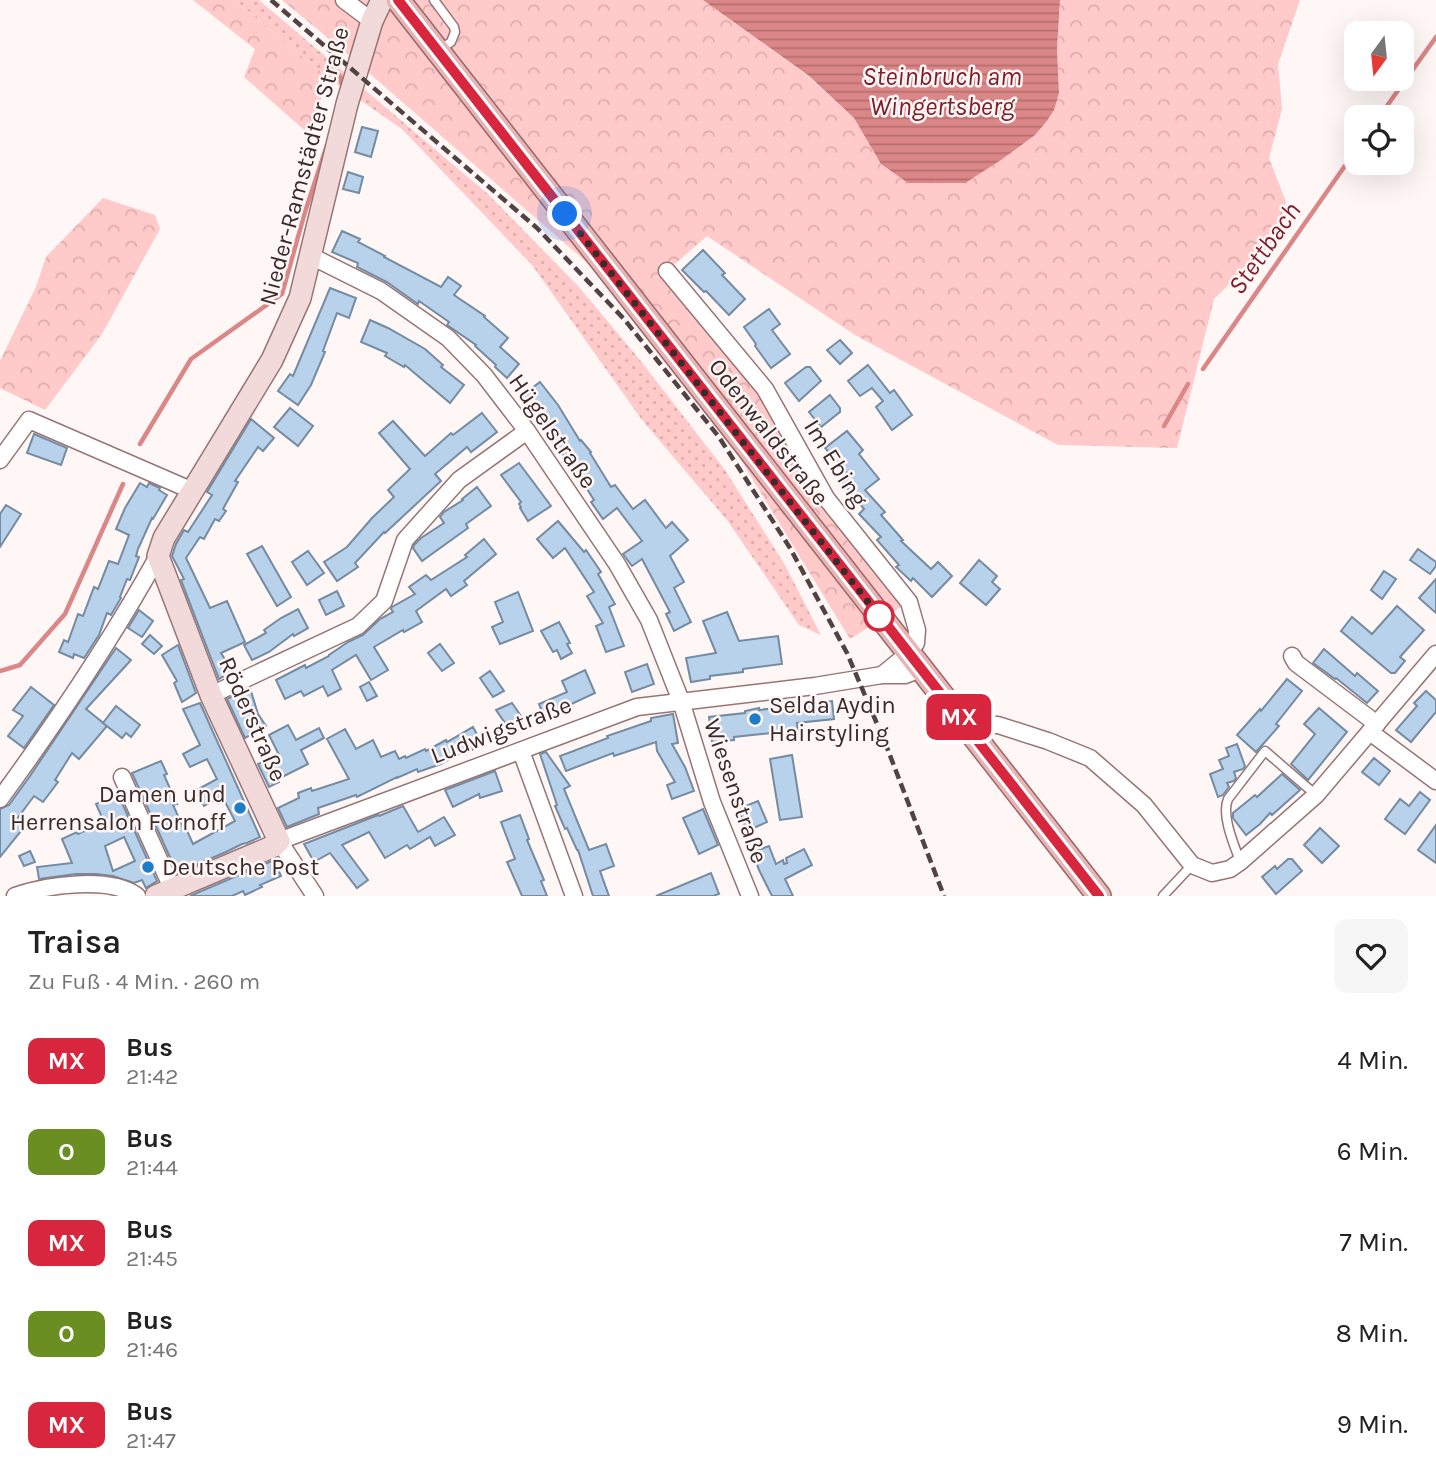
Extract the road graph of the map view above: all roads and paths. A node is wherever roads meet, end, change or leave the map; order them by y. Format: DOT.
graph roads {
  1 [pos="344,0"];
  2 [pos="382,0"];
  3 [pos="398,0"];
  4 [pos="434,0"];
  5 [pos="372,21"];
  6 [pos="439,50"];
  7 [pos="311,256"];
  8 [pos="667,271"];
  9 [pos="527,431"];
  10 [pos="0,460"];
  11 [pos="193,491"];
  12 [pos="158,556"];
  13 [pos="1436,654"];
  14 [pos="1292,656"];
  15 [pos="914,660"];
  16 [pos="211,695"];
  17 [pos="681,701"];
  18 [pos="1373,728"];
  19 [pos="970,731"];
  20 [pos="521,751"];
  21 [pos="122,777"];
  22 [pos="1436,781"];
  23 [pos="1317,795"];
  24 [pos="0,799"];
  25 [pos="279,841"];
  26 [pos="1240,862"];
  27 [pos="1192,865"];
  28 [pos="164,892"];
  29 [pos="15,896"];
  30 [pos="137,896"];
  31 [pos="315,896"];
  32 [pos="574,896"];
  33 [pos="750,896"];
  34 [pos="1099,896"];
  35 [pos="1163,896"];
  1 -- 5 [label="street"];
  2 -- 5 [label="street, Nieder-Ramstädter Straße"];
  3 -- 6 [label="main road, Odenwaldstraße"];
  4 -- 6 [label="lane"];
  5 -- 7 [label="street, Nieder-Ramstädter Straße"];
  6 -- 15 [label="main road, Odenwaldstraße"];
  7 -- 9 [label="street, Hügelstraße"];
  7 -- 11 [label="street, Nieder-Ramstädter Straße"];
  8 -- 15 [label="street, Im Ebing"];
  9 -- 16 [label="street"];
  9 -- 17 [label="street, Hügelstraße"];
  10 -- 11 [label="street"];
  11 -- 12 [label="street, Nieder-Ramstädter Straße"];
  12 -- 16 [label="street, Röderstraße"];
  12 -- 24 [label="street, Nieder-Ramstädter Straße"];
  13 -- 18 [label="street"];
  14 -- 18 [label="street"];
  15 -- 17 [label="street, Ludwigstraße"];
  15 -- 19 [label="main road, Odenwaldstraße"];
  16 -- 25 [label="street, Röderstraße"];
  17 -- 20 [label="street, Ludwigstraße"];
  17 -- 33 [label="street, Wiesenstraße"];
  18 -- 22 [label="street"];
  18 -- 23 [label="street"];
  19 -- 27 [label="street"];
  19 -- 34 [label="main road, Odenwaldstraße"];
  20 -- 25 [label="street, Ludwigstraße"];
  20 -- 32 [label="street"];
  21 -- 28 [label="street"];
  23 -- 26 [label="street"];
  23 -- 26 [label="lane"];
  25 -- 28 [label="street, Ludwigstraße"];
  25 -- 31 [label="street, Röderstraße"];
  26 -- 27 [label="street"];
  27 -- 35 [label="lane"];
  29 -- 30 [label="street"];
}
